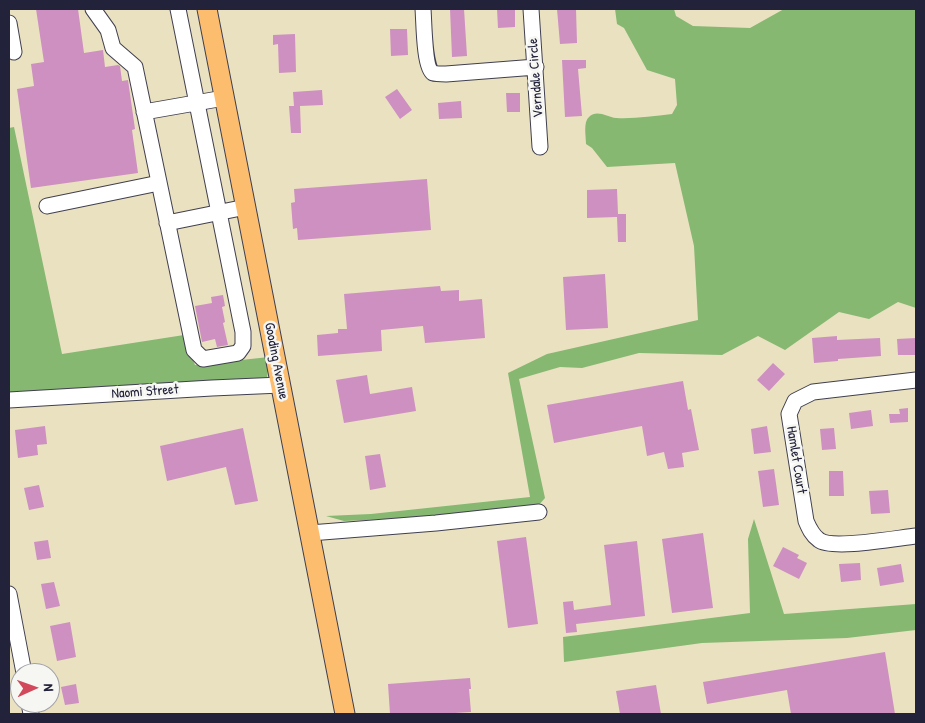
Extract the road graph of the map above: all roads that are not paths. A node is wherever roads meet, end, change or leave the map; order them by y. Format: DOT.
graph roads {
  1 [pos="93,9"];
  2 [pos="178,9"];
  3 [pos="207,9"];
  4 [pos="423,9"];
  5 [pos="532,9"];
  6 [pos="9,23"];
  7 [pos="14,52"];
  8 [pos="536,67"];
  9 [pos="224,98"];
  10 [pos="197,102"];
  11 [pos="144,112"];
  12 [pos="540,147"];
  13 [pos="159,183"];
  14 [pos="47,206"];
  15 [pos="246,208"];
  16 [pos="219,213"];
  17 [pos="167,223"];
  18 [pos="916,380"];
  19 [pos="281,385"];
  20 [pos="9,400"];
  21 [pos="539,512"];
  22 [pos="310,533"];
  23 [pos="916,536"];
  24 [pos="9,594"];
  25 [pos="22,663"];
  26 [pos="345,714"];
  1 -- 11 [label="street"];
  2 -- 10 [label="street"];
  3 -- 9 [label="main road, Gooding Avenue"];
  4 -- 8 [label="street"];
  5 -- 8 [label="street, Verndale Circle"];
  6 -- 7 [label="street"];
  8 -- 12 [label="street, Verndale Circle"];
  9 -- 10 [label="street"];
  9 -- 15 [label="main road, Gooding Avenue"];
  10 -- 11 [label="street"];
  10 -- 16 [label="street"];
  11 -- 13 [label="street"];
  13 -- 14 [label="street"];
  13 -- 17 [label="street"];
  15 -- 16 [label="street"];
  15 -- 19 [label="main road, Gooding Avenue"];
  16 -- 17 [label="street"];
  16 -- 17 [label="street"];
  18 -- 23 [label="street, Hamlet Court"];
  19 -- 20 [label="street, Naomi Street"];
  19 -- 22 [label="main road, Gooding Avenue"];
  21 -- 22 [label="street"];
  22 -- 26 [label="main road, Gooding Avenue"];
  24 -- 25 [label="street"];
}
